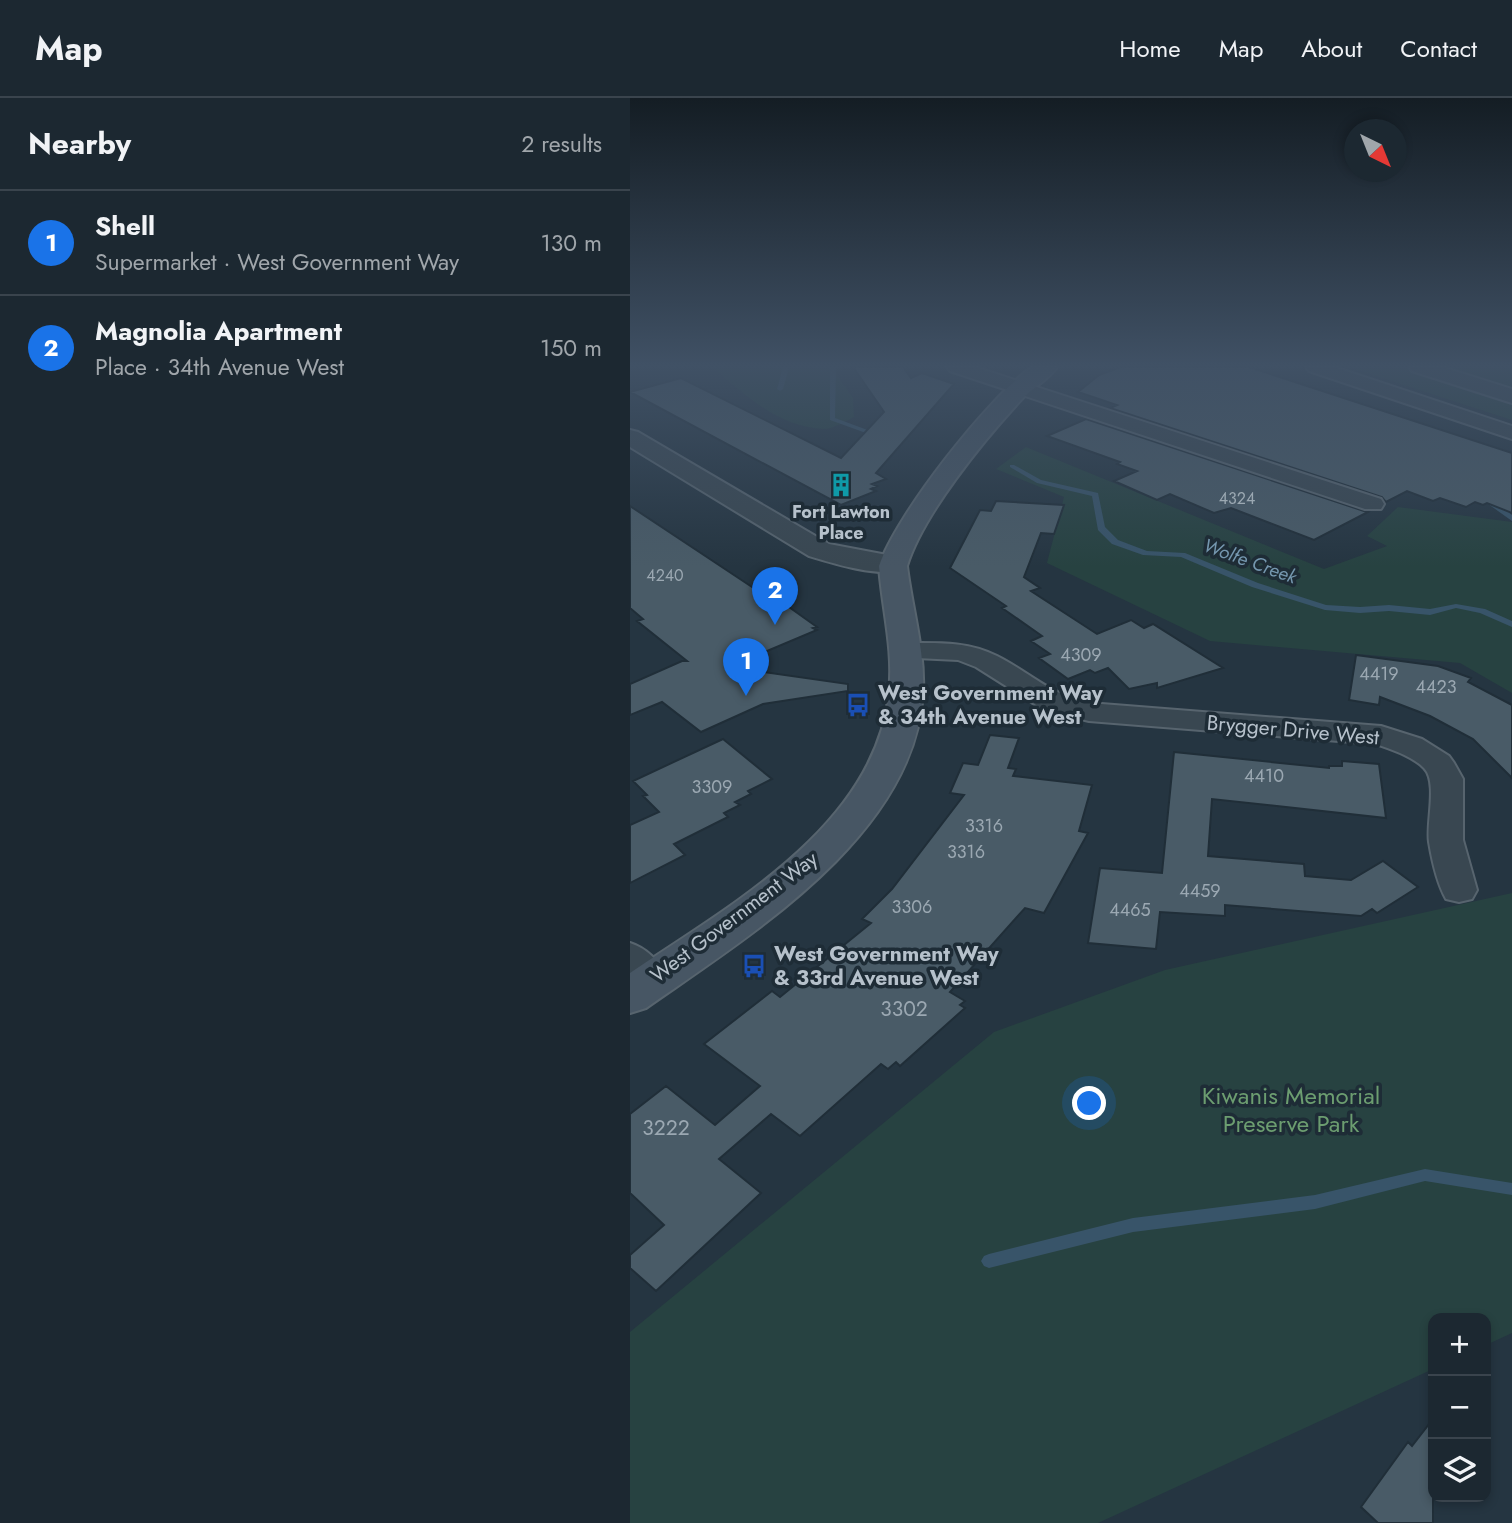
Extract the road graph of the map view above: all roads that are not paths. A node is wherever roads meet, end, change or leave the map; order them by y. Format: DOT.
graph roads {
  1 [pos="978,434"];
  2 [pos="1155,434"];
  3 [pos="630,437"];
  4 [pos="1373,504"];
  5 [pos="893,564"];
  6 [pos="905,651"];
  7 [pos="1459,890"];
  8 [pos="637,978"];
  1 -- 5 [label="main road"];
  2 -- 4 [label="street"];
  3 -- 5 [label="street"];
  5 -- 6 [label="main road, West Government Way"];
  6 -- 7 [label="street, Brygger Drive West"];
  6 -- 8 [label="main road, West Government Way"];
}
